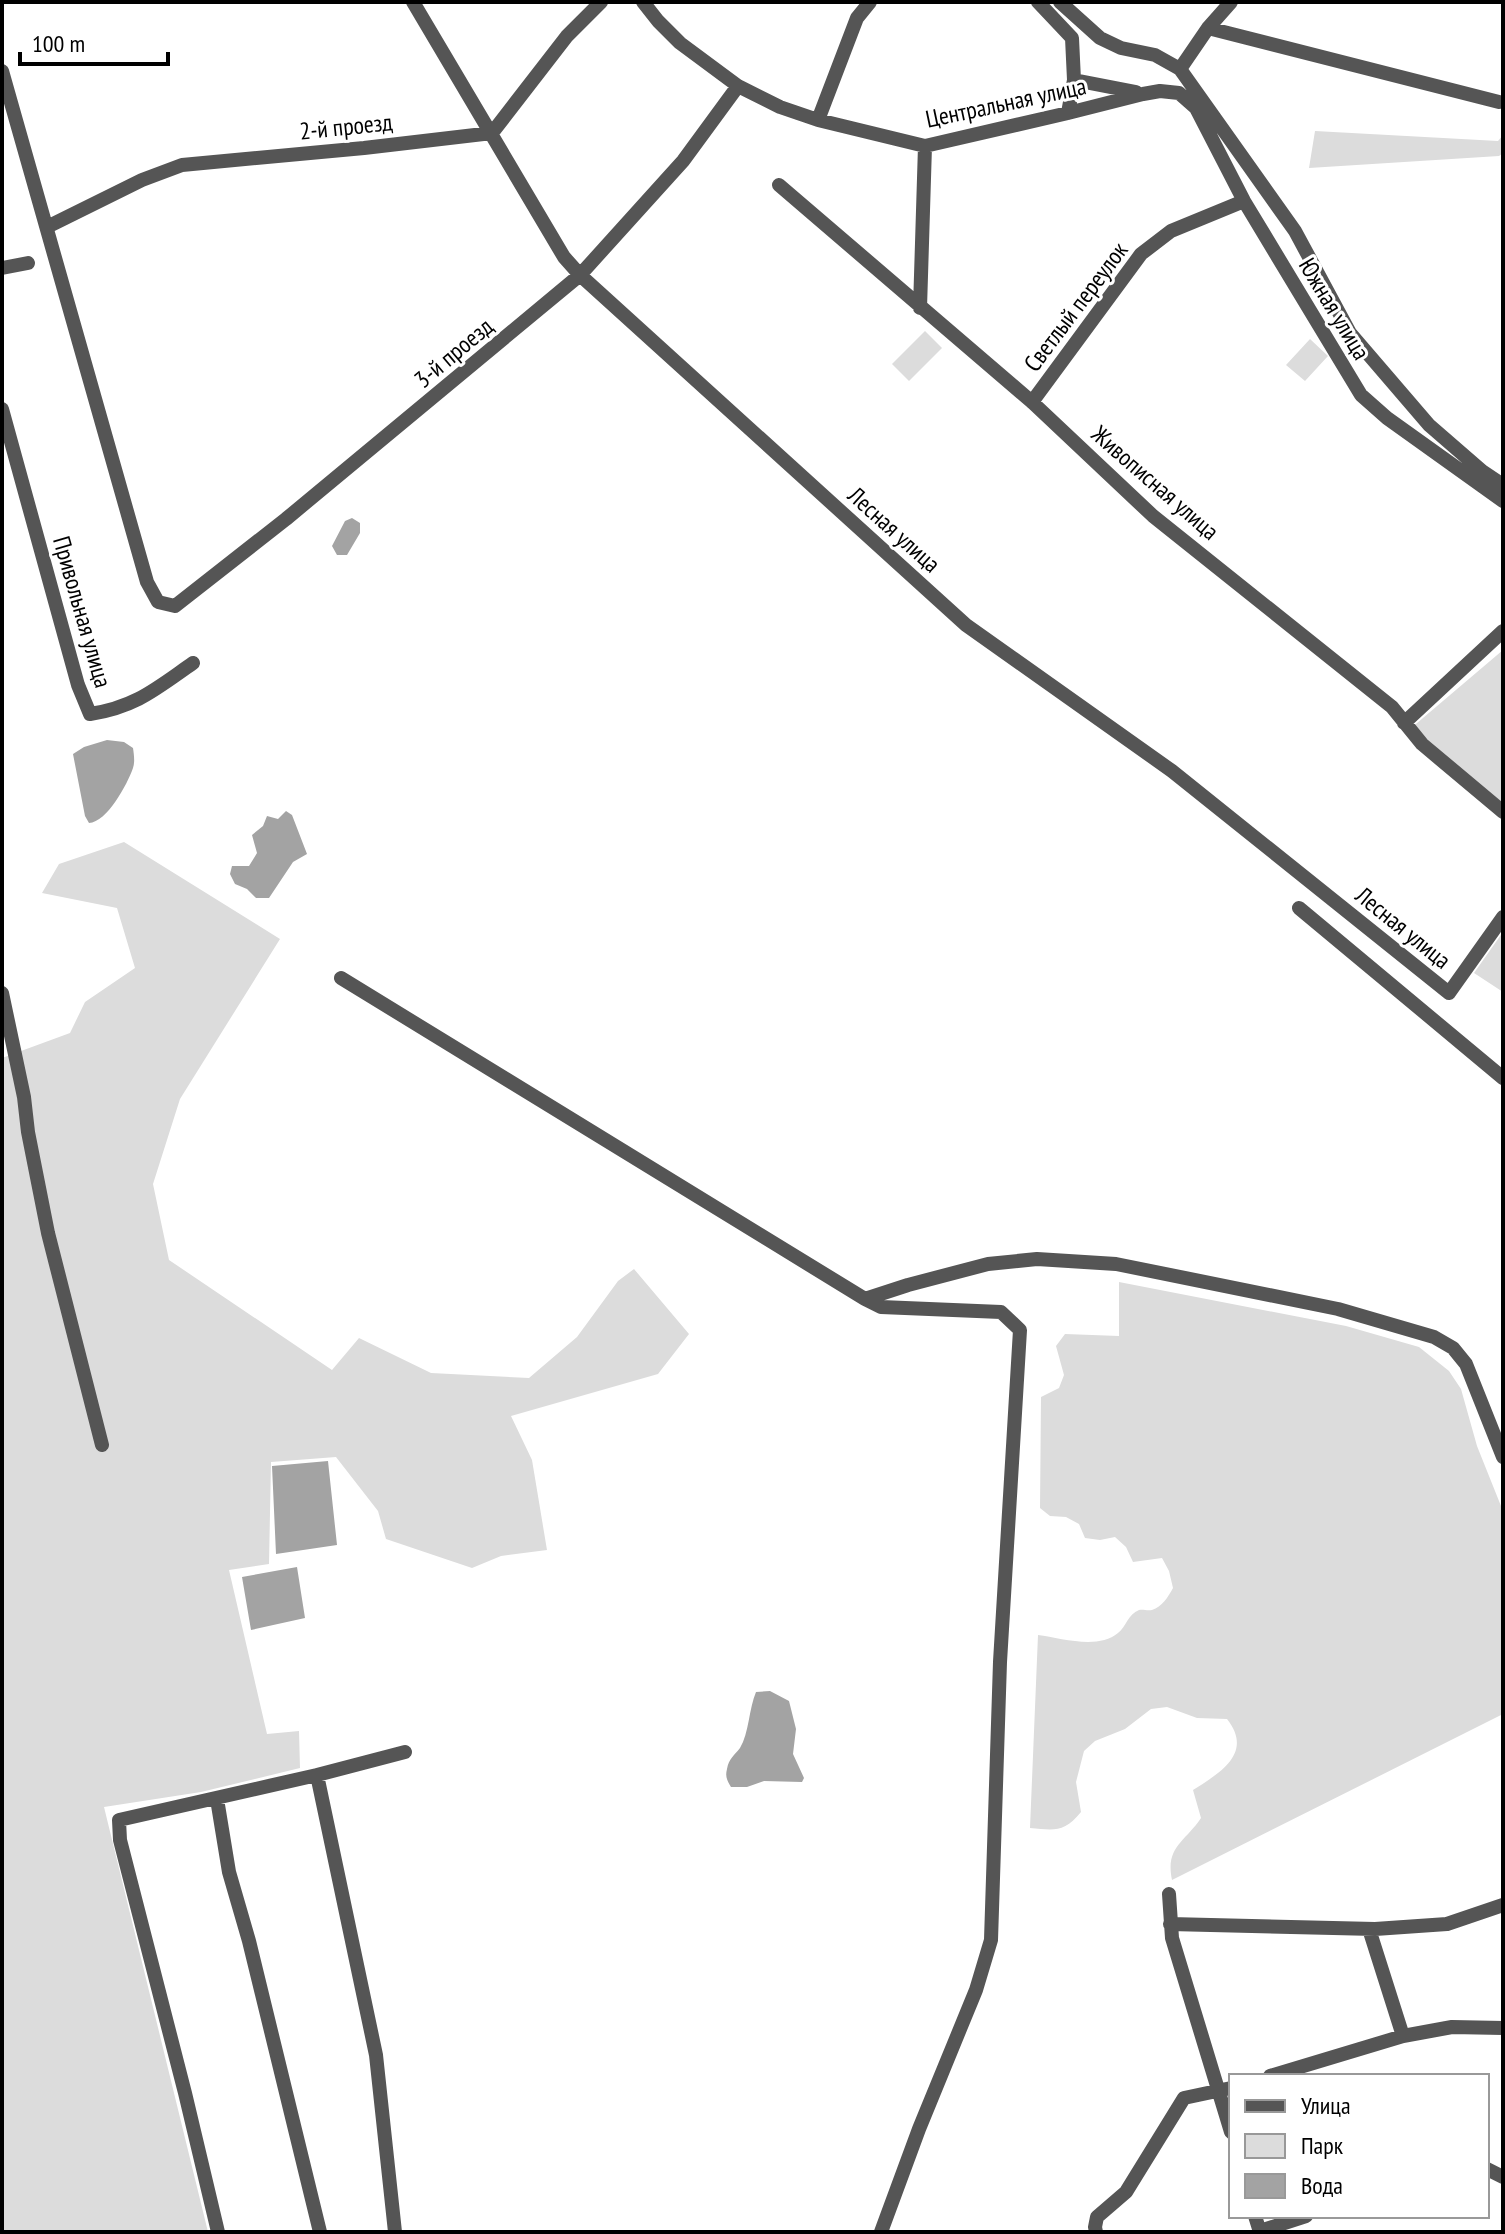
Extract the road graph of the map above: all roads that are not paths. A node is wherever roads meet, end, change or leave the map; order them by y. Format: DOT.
graph roads {
  1 [pos="413,2"];
  2 [pos="601,2"];
  3 [pos="643,2"];
  4 [pos="870,2"];
  5 [pos="1038,2"];
  6 [pos="1060,2"];
  7 [pos="1231,2"];
  8 [pos="1208,28"];
  9 [pos="1180,69"];
  10 [pos="2,71"];
  11 [pos="1074,80"];
  12 [pos="738,86"];
  13 [pos="1179,93"];
  14 [pos="1143,94"];
  15 [pos="1499,102"];
  16 [pos="1068,113"];
  17 [pos="818,120"];
  18 [pos="492,133"];
  19 [pos="925,146"];
  20 [pos="779,185"];
  21 [pos="1244,201"];
  22 [pos="47,227"];
  23 [pos="28,263"];
  24 [pos="2,268"];
  25 [pos="580,275"];
  26 [pos="920,308"];
  27 [pos="1032,402"];
  28 [pos="2,409"];
  29 [pos="1503,485"];
  30 [pos="1503,501"];
  31 [pos="1503,631"];
  32 [pos="193,663"];
  33 [pos="1404,723"];
  34 [pos="1503,812"];
  35 [pos="1299,908"];
  36 [pos="1503,917"];
  37 [pos="341,978"];
  38 [pos="2,993"];
  39 [pos="1503,1078"];
  40 [pos="865,1299"];
  41 [pos="102,1445"];
  42 [pos="1503,1457"];
  43 [pos="405,1752"];
  44 [pos="317,1775"];
  45 [pos="217,1799"];
  46 [pos="1169,1894"];
  47 [pos="1503,1905"];
  48 [pos="1170,1924"];
  49 [pos="1369,1929"];
  50 [pos="1503,2028"];
  51 [pos="1403,2036"];
  52 [pos="1277,2074"];
  53 [pos="1225,2089"];
  54 [pos="1229,2118"];
  55 [pos="1296,2218"];
  56 [pos="1258,2226"];
  57 [pos="218,2232"];
  58 [pos="320,2232"];
  59 [pos="395,2232"];
  60 [pos="881,2232"];
  61 [pos="1096,2232"];
  1 -- 18 [label="street, Лесная улица"];
  2 -- 18 [label="street"];
  3 -- 12 [label="street, Центральная улица"];
  4 -- 17 [label="street"];
  5 -- 11 [label="street"];
  6 -- 9 [label="street"];
  7 -- 8 [label="street"];
  8 -- 9 [label="street"];
  8 -- 15 [label="street"];
  9 -- 29 [label="street"];
  10 -- 22 [label="street"];
  11 -- 14 [label="street"];
  11 -- 16 [label="street"];
  12 -- 17 [label="street, Центральная улица"];
  12 -- 25 [label="street, 3-й проезд"];
  13 -- 14 [label="street, Центральная улица"];
  13 -- 21 [label="street, Южная улица"];
  14 -- 16 [label="street, Центральная улица"];
  16 -- 19 [label="street, Центральная улица"];
  17 -- 19 [label="street, Центральная улица"];
  18 -- 22 [label="street, 2-й проезд"];
  18 -- 25 [label="street, Лесная улица"];
  19 -- 26 [label="street"];
  20 -- 26 [label="street, Живописная улица"];
  21 -- 27 [label="street, Светлый переулок"];
  21 -- 30 [label="street, Южная улица"];
  22 -- 25 [label="street, 3-й проезд"];
  23 -- 24 [label="street"];
  25 -- 36 [label="street, Лесная улица"];
  26 -- 27 [label="street, Живописная улица"];
  27 -- 33 [label="street, Живописная улица"];
  28 -- 32 [label="street, Привольная улица"];
  31 -- 33 [label="street"];
  33 -- 34 [label="street, Живописная улица"];
  35 -- 39 [label="street"];
  37 -- 40 [label="street"];
  38 -- 41 [label="street"];
  40 -- 42 [label="street"];
  40 -- 60 [label="street"];
  43 -- 44 [label="street"];
  44 -- 45 [label="street"];
  44 -- 59 [label="street"];
  45 -- 57 [label="street"];
  45 -- 58 [label="street"];
  46 -- 48 [label="street"];
  47 -- 49 [label="street"];
  48 -- 49 [label="street"];
  48 -- 53 [label="street"];
  49 -- 51 [label="street"];
  50 -- 51 [label="street"];
  51 -- 52 [label="street"];
  53 -- 54 [label="street"];
  53 -- 61 [label="street"];
  55 -- 56 [label="street"];
}
